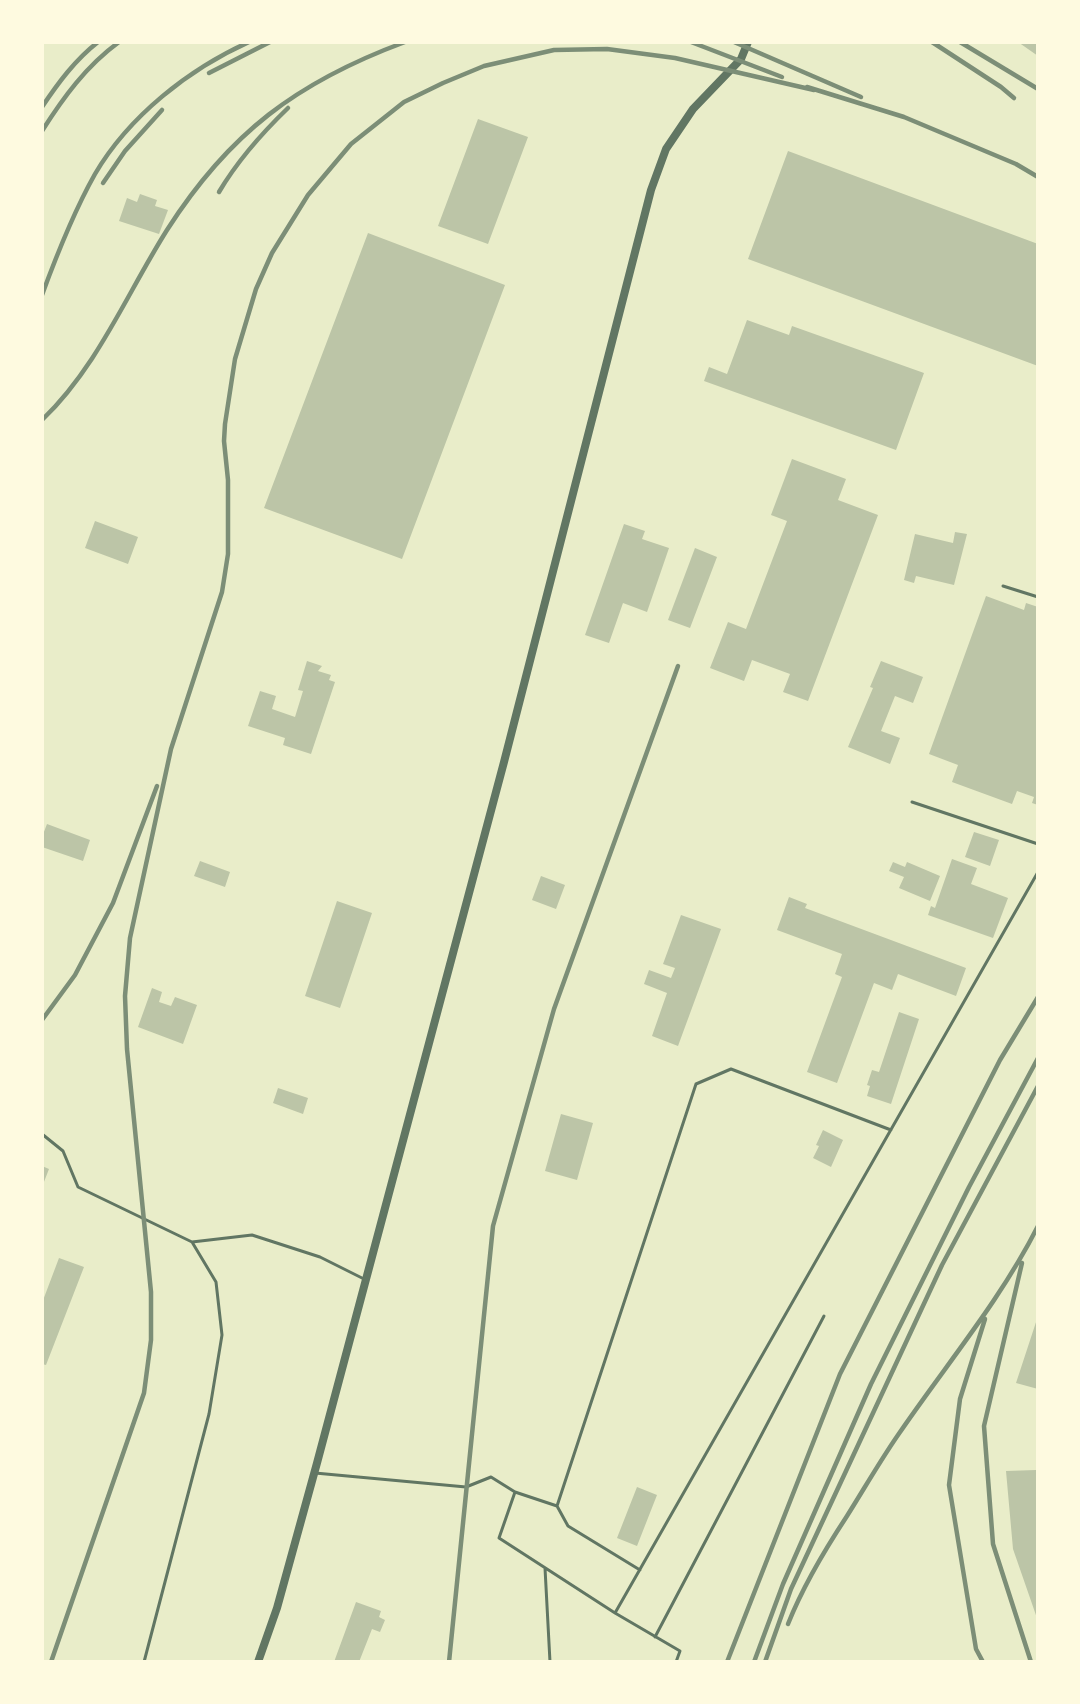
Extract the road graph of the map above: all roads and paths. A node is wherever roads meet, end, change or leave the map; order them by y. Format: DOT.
graph roads {
  1 [pos="748,42"];
  2 [pos="1003,586"];
  3 [pos="1038,597"];
  4 [pos="912,802"];
  5 [pos="1038,844"];
  6 [pos="1038,872"];
  7 [pos="891,1130"];
  8 [pos="42,1134"];
  9 [pos="192,1242"];
  10 [pos="366,1280"];
  11 [pos="824,1316"];
  12 [pos="314,1473"];
  13 [pos="515,1492"];
  14 [pos="557,1506"];
  15 [pos="545,1568"];
  16 [pos="640,1569"];
  17 [pos="615,1613"];
  18 [pos="655,1637"];
  19 [pos="144,1662"];
  20 [pos="258,1662"];
  21 [pos="550,1662"];
  22 [pos="676,1662"];
  1 -- 10 [label="street"];
  2 -- 3 [label="lane"];
  4 -- 5 [label="lane"];
  6 -- 7 [label="lane"];
  7 -- 14 [label="lane"];
  7 -- 16 [label="lane"];
  8 -- 9 [label="lane"];
  9 -- 10 [label="lane"];
  9 -- 19 [label="lane"];
  10 -- 12 [label="street"];
  11 -- 18 [label="lane"];
  12 -- 13 [label="lane"];
  12 -- 20 [label="street"];
  13 -- 14 [label="lane"];
  13 -- 15 [label="lane"];
  14 -- 16 [label="lane"];
  15 -- 17 [label="lane"];
  15 -- 21 [label="lane"];
  16 -- 17 [label="lane"];
  17 -- 18 [label="lane"];
  18 -- 22 [label="lane"];
}
